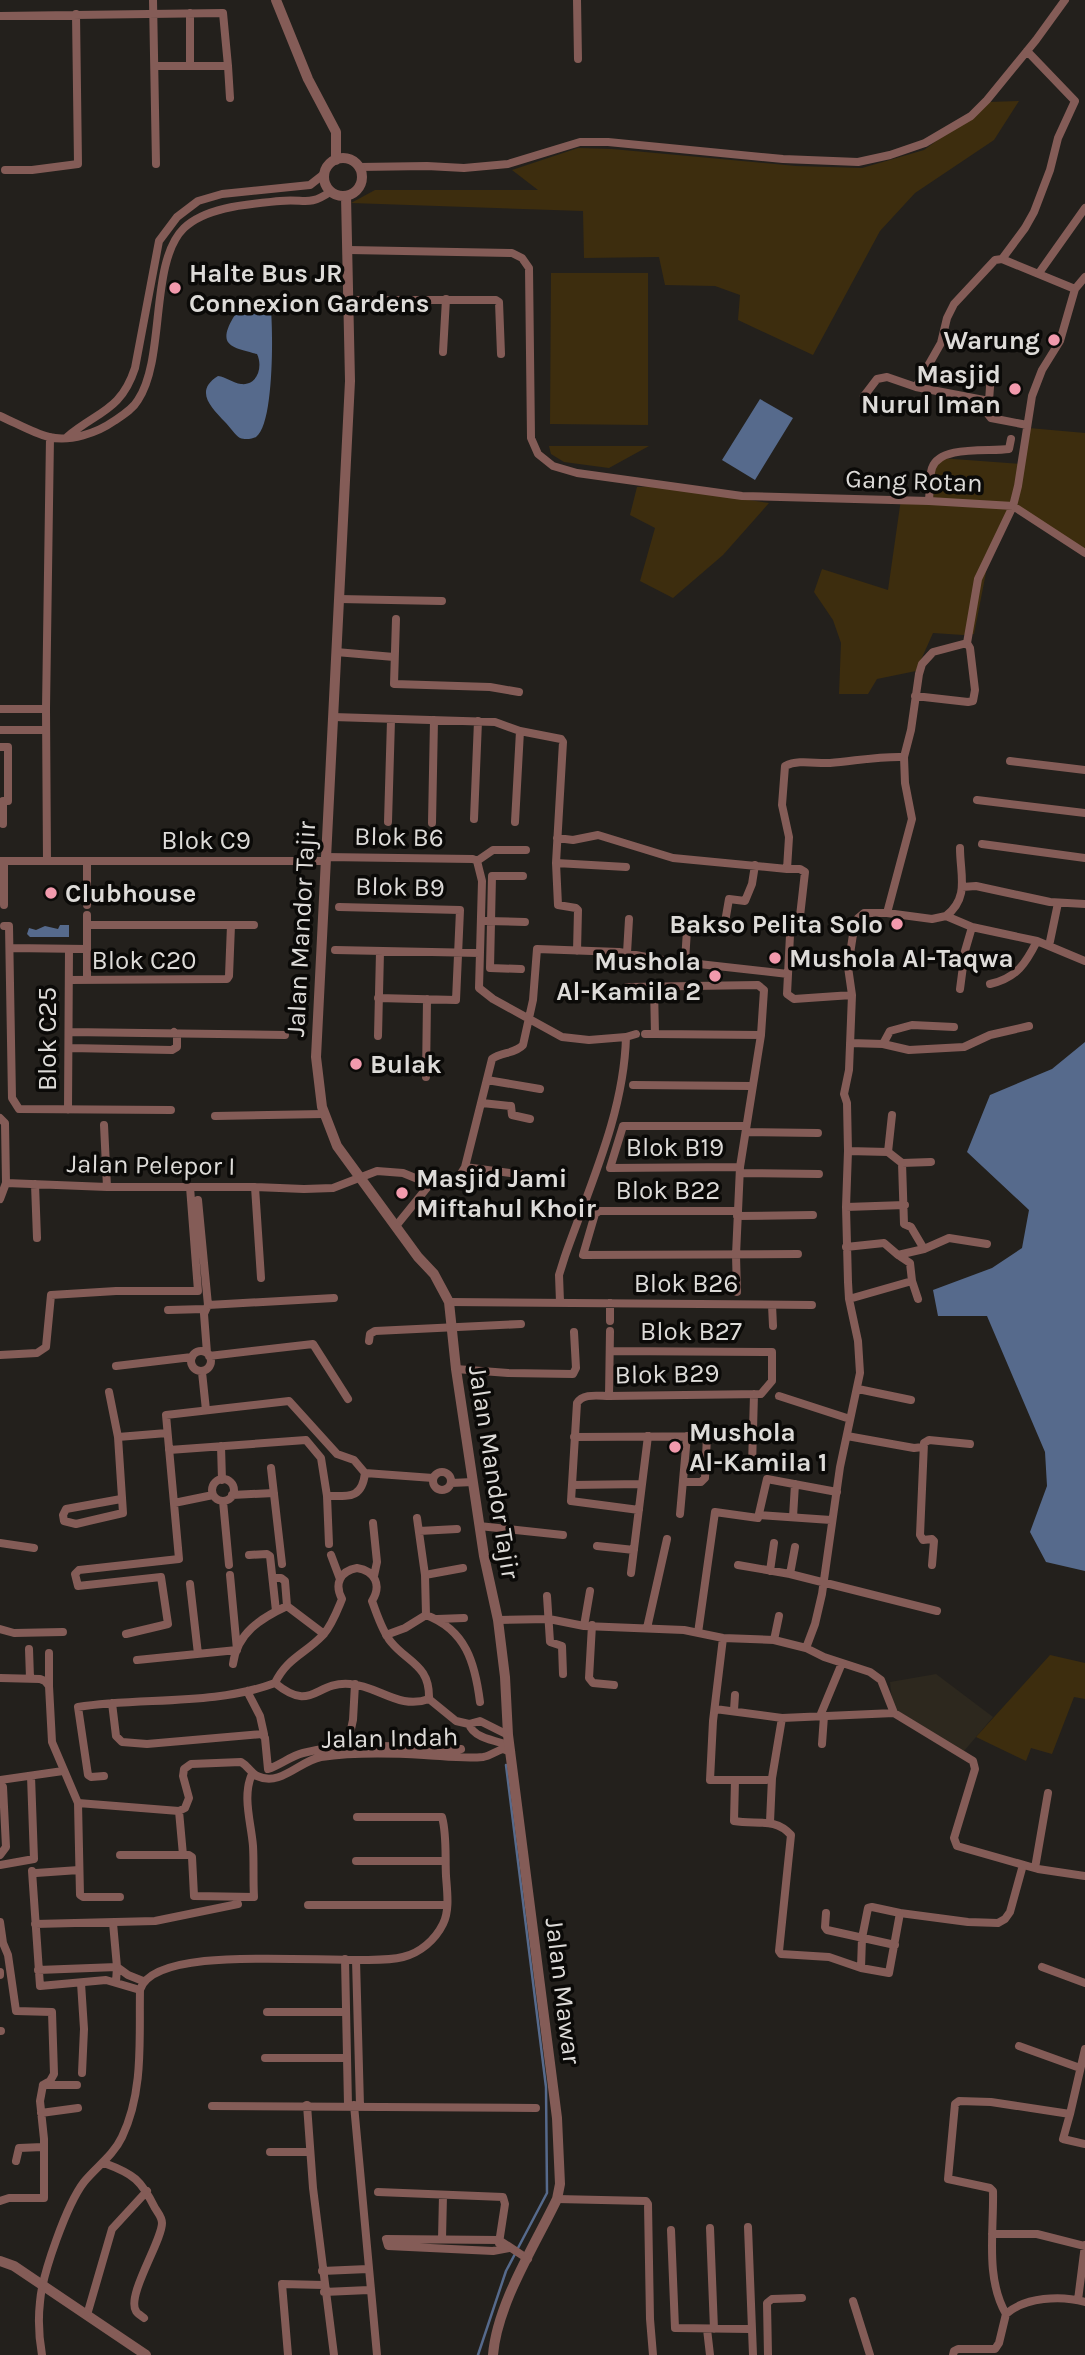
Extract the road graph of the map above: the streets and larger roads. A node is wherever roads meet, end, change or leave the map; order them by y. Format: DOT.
graph roads {
  1 [pos="153,0"];
  2 [pos="276,0"];
  3 [pos="577,0"];
  4 [pos="1065,0"];
  5 [pos="153,13"];
  6 [pos="190,13"];
  7 [pos="76,14"];
  8 [pos="0,16"];
  9 [pos="1027,51"];
  10 [pos="578,59"];
  11 [pos="190,65"];
  12 [pos="155,66"];
  13 [pos="228,66"];
  14 [pos="230,98"];
  15 [pos="336,160"];
  16 [pos="156,163"];
  17 [pos="359,167"];
  18 [pos="5,170"];
  19 [pos="324,174"];
  20 [pos="330,192"];
  21 [pos="346,196"];
  22 [pos="1085,208"];
  23 [pos="349,250"];
  24 [pos="1002,259"];
  25 [pos="1039,272"];
  26 [pos="1085,277"];
  27 [pos="1075,289"];
  28 [pos="349,299"];
  29 [pos="446,299"];
  30 [pos="443,352"];
  31 [pos="501,354"];
  32 [pos="990,373"];
  33 [pos="916,387"];
  34 [pos="864,396"];
  35 [pos="989,401"];
  36 [pos="0,416"];
  37 [pos="1027,425"];
  38 [pos="50,437"];
  39 [pos="67,437"];
  40 [pos="1011,439"];
  41 [pos="929,501"];
  42 [pos="1013,506"];
  43 [pos="1085,553"];
  44 [pos="339,599"];
  45 [pos="442,601"];
  46 [pos="396,619"];
  47 [pos="967,643"];
  48 [pos="336,652"];
  49 [pos="394,657"];
  50 [pos="519,692"];
  51 [pos="915,696"];
  52 [pos="0,709"];
  53 [pos="46,709"];
  54 [pos="333,718"];
  55 [pos="391,720"];
  56 [pos="434,720"];
  57 [pos="478,721"];
  58 [pos="0,730"];
  59 [pos="46,730"];
  60 [pos="520,732"];
  61 [pos="0,747"];
  62 [pos="904,757"];
  63 [pos="1010,761"];
  64 [pos="1085,771"];
  65 [pos="977,800"];
  66 [pos="1,801"];
  67 [pos="1085,813"];
  68 [pos="474,819"];
  69 [pos="388,822"];
  70 [pos="515,822"];
  71 [pos="432,823"];
  72 [pos="3,824"];
  73 [pos="557,838"];
  74 [pos="982,844"];
  75 [pos="960,848"];
  76 [pos="526,850"];
  77 [pos="1085,858"];
  78 [pos="325,859"];
  79 [pos="475,860"];
  80 [pos="2,861"];
  81 [pos="47,861"];
  82 [pos="87,861"];
  83 [pos="556,863"];
  84 [pos="755,865"];
  85 [pos="626,867"];
  86 [pos="787,869"];
  87 [pos="523,876"];
  88 [pos="962,887"];
  89 [pos="1058,903"];
  90 [pos="1085,904"];
  91 [pos="339,907"];
  92 [pos="887,913"];
  93 [pos="946,916"];
  94 [pos="629,919"];
  95 [pos="481,920"];
  96 [pos="491,921"];
  97 [pos="524,922"];
  98 [pos="87,925"];
  99 [pos="231,925"];
  100 [pos="254,925"];
  101 [pos="2,926"];
  102 [pos="972,927"];
  103 [pos="1037,940"];
  104 [pos="1049,946"];
  105 [pos="10,948"];
  106 [pos="69,949"];
  107 [pos="87,949"];
  108 [pos="335,950"];
  109 [pos="577,951"];
  110 [pos="380,952"];
  111 [pos="458,953"];
  112 [pos="480,953"];
  113 [pos="627,953"];
  114 [pos="685,961"];
  115 [pos="1085,961"];
  116 [pos="521,969"];
  117 [pos="788,974"];
  118 [pos="69,980"];
  119 [pos="87,980"];
  120 [pos="990,984"];
  121 [pos="627,987"];
  122 [pos="654,987"];
  123 [pos="960,989"];
  124 [pos="852,995"];
  125 [pos="379,998"];
  126 [pos="427,999"];
  127 [pos="530,1019"];
  128 [pos="1029,1026"];
  129 [pos="954,1027"];
  130 [pos="69,1032"];
  131 [pos="174,1032"];
  132 [pos="655,1034"];
  133 [pos="285,1035"];
  134 [pos="761,1035"];
  135 [pos="378,1036"];
  136 [pos="626,1037"];
  137 [pos="850,1043"];
  138 [pos="883,1044"];
  139 [pos="69,1048"];
  140 [pos="426,1077"];
  141 [pos="486,1080"];
  142 [pos="633,1085"];
  143 [pos="751,1086"];
  144 [pos="540,1088"];
  145 [pos="482,1102"];
  146 [pos="68,1110"];
  147 [pos="171,1110"];
  148 [pos="324,1114"];
  149 [pos="891,1115"];
  150 [pos="215,1116"];
  151 [pos="0,1118"];
  152 [pos="530,1119"];
  153 [pos="104,1125"];
  154 [pos="746,1129"];
  155 [pos="818,1133"];
  156 [pos="848,1151"];
  157 [pos="888,1152"];
  158 [pos="931,1162"];
  159 [pos="902,1163"];
  160 [pos="465,1167"];
  161 [pos="740,1170"];
  162 [pos="526,1174"];
  163 [pos="820,1174"];
  164 [pos="360,1177"];
  165 [pos="6,1183"];
  166 [pos="35,1184"];
  167 [pos="430,1184"];
  168 [pos="190,1186"];
  169 [pos="107,1187"];
  170 [pos="255,1187"];
  171 [pos="0,1199"];
  172 [pos="198,1200"];
  173 [pos="905,1205"];
  174 [pos="846,1207"];
  175 [pos="737,1213"];
  176 [pos="813,1215"];
  177 [pos="396,1226"];
  178 [pos="37,1238"];
  179 [pos="987,1244"];
  180 [pos="846,1247"];
  181 [pos="923,1249"];
  182 [pos="798,1254"];
  183 [pos="736,1255"];
  184 [pos="898,1255"];
  185 [pos="261,1279"];
  186 [pos="912,1281"];
  187 [pos="737,1292"];
  188 [pos="334,1298"];
  189 [pos="849,1299"];
  190 [pos="918,1299"];
  191 [pos="449,1303"];
  192 [pos="560,1303"];
  193 [pos="610,1303"];
  194 [pos="772,1304"];
  195 [pos="812,1305"];
  196 [pos="206,1307"];
  197 [pos="168,1311"];
  198 [pos="610,1321"];
  199 [pos="521,1324"];
  200 [pos="453,1326"];
  201 [pos="773,1326"];
  202 [pos="610,1331"];
  203 [pos="574,1332"];
  204 [pos="369,1341"];
  205 [pos="610,1351"];
  206 [pos="208,1354"];
  207 [pos="0,1355"];
  208 [pos="192,1357"];
  209 [pos="116,1366"];
  210 [pos="456,1369"];
  211 [pos="202,1372"];
  212 [pos="858,1389"];
  213 [pos="109,1392"];
  214 [pos="754,1394"];
  215 [pos="609,1396"];
  216 [pos="779,1396"];
  217 [pos="348,1399"];
  218 [pos="911,1400"];
  219 [pos="206,1410"];
  220 [pos="850,1419"];
  221 [pos="167,1433"];
  222 [pos="648,1436"];
  223 [pos="687,1436"];
  224 [pos="707,1436"];
  225 [pos="753,1436"];
  226 [pos="847,1436"];
  227 [pos="118,1437"];
  228 [pos="574,1437"];
  229 [pos="970,1444"];
  230 [pos="221,1446"];
  231 [pos="923,1447"];
  232 [pos="169,1450"];
  233 [pos="337,1454"];
  234 [pos="321,1458"];
  235 [pos="752,1466"];
  236 [pos="271,1468"];
  237 [pos="365,1472"];
  238 [pos="222,1480"];
  239 [pos="473,1482"];
  240 [pos="683,1482"];
  241 [pos="642,1484"];
  242 [pos="795,1484"];
  243 [pos="572,1485"];
  244 [pos="837,1492"];
  245 [pos="274,1493"];
  246 [pos="213,1495"];
  247 [pos="232,1495"];
  248 [pos="327,1496"];
  249 [pos="121,1499"];
  250 [pos="223,1501"];
  251 [pos="174,1503"];
  252 [pos="639,1510"];
  253 [pos="680,1514"];
  254 [pos="759,1515"];
  255 [pos="793,1517"];
  256 [pos="416,1518"];
  257 [pos="831,1520"];
  258 [pos="373,1522"];
  259 [pos="480,1526"];
  260 [pos="457,1530"];
  261 [pos="419,1531"];
  262 [pos="563,1535"];
  263 [pos="667,1539"];
  264 [pos="0,1543"];
  265 [pos="774,1543"];
  266 [pos="329,1544"];
  267 [pos="597,1546"];
  268 [pos="795,1547"];
  269 [pos="34,1548"];
  270 [pos="634,1550"];
  271 [pos="249,1555"];
  272 [pos="331,1555"];
  273 [pos="159,1561"];
  274 [pos="282,1564"];
  275 [pos="229,1565"];
  276 [pos="738,1565"];
  277 [pos="932,1565"];
  278 [pos="463,1568"];
  279 [pos="770,1571"];
  280 [pos="631,1573"];
  281 [pos="790,1574"];
  282 [pos="230,1575"];
  283 [pos="425,1575"];
  284 [pos="374,1576"];
  285 [pos="162,1577"];
  286 [pos="273,1578"];
  287 [pos="340,1579"];
  288 [pos="824,1582"];
  289 [pos="190,1584"];
  290 [pos="590,1591"];
  291 [pos="547,1596"];
  292 [pos="288,1605"];
  293 [pos="276,1611"];
  294 [pos="937,1611"];
  295 [pos="426,1615"];
  296 [pos="779,1616"];
  297 [pos="464,1618"];
  298 [pos="438,1619"];
  299 [pos="549,1619"];
  300 [pos="498,1620"];
  301 [pos="588,1625"];
  302 [pos="647,1628"];
  303 [pos="0,1629"];
  304 [pos="63,1632"];
  305 [pos="698,1633"];
  306 [pos="126,1634"];
  307 [pos="324,1634"];
  308 [pos="386,1635"];
  309 [pos="723,1638"];
  310 [pos="775,1640"];
  311 [pos="806,1648"];
  312 [pos="29,1649"];
  313 [pos="237,1650"];
  314 [pos="49,1653"];
  315 [pos="198,1654"];
  316 [pos="137,1660"];
  317 [pos="842,1663"];
  318 [pos="233,1664"];
  319 [pos="563,1674"];
  320 [pos="0,1678"];
  321 [pos="30,1678"];
  322 [pos="275,1683"];
  323 [pos="355,1684"];
  324 [pos="614,1685"];
  325 [pos="49,1686"];
  326 [pos="247,1691"];
  327 [pos="735,1695"];
  328 [pos="429,1699"];
  329 [pos="480,1702"];
  330 [pos="111,1703"];
  331 [pos="715,1709"];
  332 [pos="734,1710"];
  333 [pos="894,1713"];
  334 [pos="822,1716"];
  335 [pos="782,1718"];
  336 [pos="264,1734"];
  337 [pos="509,1744"];
  338 [pos="822,1744"];
  339 [pos="347,1747"];
  340 [pos="461,1749"];
  341 [pos="63,1771"];
  342 [pos="253,1774"];
  343 [pos="31,1776"];
  344 [pos="104,1776"];
  345 [pos="772,1778"];
  346 [pos="735,1780"];
  347 [pos="1,1784"];
  348 [pos="1048,1793"];
  349 [pos="78,1803"];
  350 [pos="179,1811"];
  351 [pos="357,1817"];
  352 [pos="770,1822"];
  353 [pos="0,1855"];
  354 [pos="120,1855"];
  355 [pos="183,1855"];
  356 [pos="356,1861"];
  357 [pos="445,1861"];
  358 [pos="0,1865"];
  359 [pos="1023,1865"];
  360 [pos="1035,1868"];
  361 [pos="79,1870"];
  362 [pos="1085,1875"];
  363 [pos="121,1897"];
  364 [pos="239,1904"];
  365 [pos="308,1905"];
  366 [pos="447,1905"];
  367 [pos="826,1913"];
  368 [pos="900,1913"];
  369 [pos="0,1922"];
  370 [pos="113,1923"];
  371 [pos="36,1924"];
  372 [pos="862,1938"];
  373 [pos="895,1945"];
  374 [pos="345,1959"];
  375 [pos="356,1960"];
  376 [pos="1042,1967"];
  377 [pos="117,1968"];
  378 [pos="861,1968"];
  379 [pos="38,1970"];
  380 [pos="143,1981"];
  381 [pos="116,1982"];
  382 [pos="81,1983"];
  383 [pos="1085,1983"];
  384 [pos="140,1990"];
  385 [pos="267,2012"];
  386 [pos="345,2012"];
  387 [pos="1019,2046"];
  388 [pos="1085,2049"];
  389 [pos="346,2057"];
  390 [pos="265,2058"];
  391 [pos="1080,2068"];
  392 [pos="82,2073"];
  393 [pos="43,2085"];
  394 [pos="77,2085"];
  395 [pos="307,2105"];
  396 [pos="354,2105"];
  397 [pos="212,2106"];
  398 [pos="78,2108"];
  399 [pos="536,2108"];
  400 [pos="41,2113"];
  401 [pos="1070,2114"];
  402 [pos="1085,2144"];
  403 [pos="43,2147"];
  404 [pos="270,2152"];
  405 [pos="310,2152"];
  406 [pos="16,2161"];
  407 [pos="104,2163"];
  408 [pos="147,2191"];
  409 [pos="377,2192"];
  410 [pos="443,2195"];
  411 [pos="557,2199"];
  412 [pos="0,2201"];
  413 [pos="748,2227"];
  414 [pos="710,2228"];
  415 [pos="671,2230"];
  416 [pos="992,2234"];
  417 [pos="442,2239"];
  418 [pos="499,2245"];
  419 [pos="1085,2246"];
  420 [pos="517,2253"];
  421 [pos="0,2261"];
  422 [pos="368,2269"];
  423 [pos="322,2272"];
  424 [pos="43,2286"];
  425 [pos="324,2288"];
  426 [pos="369,2290"];
  427 [pos="802,2298"];
  428 [pos="853,2301"];
  429 [pos="1081,2301"];
  430 [pos="1006,2314"];
  431 [pos="87,2315"];
  432 [pos="144,2318"];
  433 [pos="710,2329"];
  434 [pos="750,2329"];
  435 [pos="995,2352"];
  436 [pos="42,2355"];
  437 [pos="146,2355"];
  438 [pos="288,2355"];
  439 [pos="334,2355"];
  440 [pos="377,2355"];
  441 [pos="493,2355"];
  442 [pos="653,2355"];
  443 [pos="710,2355"];
  444 [pos="753,2355"];
  445 [pos="768,2355"];
  446 [pos="870,2355"];
  447 [pos="953,2355"];
  1 -- 5 [label="street"];
  2 -- 15 [label="street"];
  3 -- 10 [label="street"];
  4 -- 9 [label="street"];
  5 -- 6 [label="street"];
  5 -- 7 [label="street"];
  5 -- 12 [label="street"];
  6 -- 11 [label="street"];
  6 -- 13 [label="street"];
  7 -- 8 [label="street"];
  7 -- 18 [label="street"];
  9 -- 17 [label="street"];
  9 -- 24 [label="street"];
  11 -- 12 [label="street"];
  11 -- 13 [label="street"];
  12 -- 16 [label="street"];
  13 -- 14 [label="street"];
  15 -- 17 [label="street"];
  15 -- 19 [label="street"];
  17 -- 21 [label="street"];
  19 -- 20 [label="street"];
  19 -- 39 [label="street"];
  20 -- 21 [label="street"];
  20 -- 39 [label="street"];
  21 -- 28 [label="street, Jalan Mandor Tajir"];
  22 -- 25 [label="street"];
  23 -- 41 [label="street, Gang Rotan"];
  24 -- 25 [label="street"];
  24 -- 33 [label="street"];
  25 -- 27 [label="street"];
  26 -- 27 [label="street, Gang Rotan"];
  27 -- 37 [label="street, Gang Rotan"];
  28 -- 29 [label="street"];
  28 -- 44 [label="street, Jalan Mandor Tajir"];
  29 -- 30 [label="street"];
  29 -- 31 [label="street"];
  32 -- 35 [label="street"];
  33 -- 34 [label="street"];
  33 -- 35 [label="street"];
  35 -- 37 [label="street"];
  36 -- 38 [label="street"];
  37 -- 42 [label="street, Gang Rotan"];
  38 -- 39 [label="street"];
  38 -- 53 [label="street"];
  40 -- 41 [label="street"];
  41 -- 42 [label="street, Gang Rotan"];
  42 -- 43 [label="street, Gang Rotan"];
  42 -- 47 [label="street"];
  44 -- 45 [label="street"];
  44 -- 48 [label="street, Jalan Mandor Tajir"];
  46 -- 49 [label="street"];
  47 -- 51 [label="street"];
  47 -- 51 [label="street"];
  48 -- 49 [label="street"];
  48 -- 54 [label="street, Jalan Mandor Tajir"];
  49 -- 50 [label="street"];
  51 -- 62 [label="street"];
  52 -- 53 [label="street"];
  53 -- 59 [label="street"];
  54 -- 55 [label="street"];
  54 -- 78 [label="street, Jalan Mandor Tajir"];
  55 -- 56 [label="street"];
  55 -- 69 [label="street"];
  56 -- 57 [label="street"];
  56 -- 71 [label="street"];
  57 -- 60 [label="street"];
  57 -- 68 [label="street"];
  58 -- 59 [label="street"];
  59 -- 81 [label="street"];
  60 -- 70 [label="street"];
  60 -- 73 [label="street"];
  61 -- 66 [label="street"];
  62 -- 86 [label="street"];
  62 -- 92 [label="street"];
  63 -- 64 [label="street"];
  65 -- 67 [label="street"];
  66 -- 72 [label="street"];
  73 -- 83 [label="street"];
  73 -- 84 [label="street"];
  74 -- 77 [label="street"];
  75 -- 88 [label="street"];
  76 -- 79 [label="street, Blok B6"];
  78 -- 79 [label="street, Blok B6"];
  78 -- 82 [label="street, Blok C9"];
  78 -- 148 [label="street, Jalan Mandor Tajir"];
  79 -- 95 [label="street"];
  80 -- 81 [label="street, Blok C9"];
  80 -- 101 [label="street"];
  81 -- 82 [label="street, Blok C9"];
  82 -- 98 [label="street"];
  83 -- 85 [label="street"];
  83 -- 109 [label="street"];
  84 -- 86 [label="street"];
  84 -- 114 [label="street"];
  86 -- 117 [label="street"];
  87 -- 96 [label="street"];
  88 -- 89 [label="street"];
  88 -- 93 [label="street"];
  89 -- 90 [label="street"];
  89 -- 104 [label="street"];
  91 -- 111 [label="street, Blok B9"];
  92 -- 93 [label="street"];
  92 -- 124 [label="street"];
  93 -- 102 [label="street"];
  94 -- 113 [label="street"];
  95 -- 96 [label="street"];
  95 -- 112 [label="street"];
  96 -- 97 [label="street"];
  96 -- 116 [label="street"];
  98 -- 99 [label="street"];
  98 -- 107 [label="street"];
  99 -- 100 [label="street"];
  99 -- 119 [label="street, Blok C20"];
  101 -- 105 [label="street"];
  102 -- 103 [label="street"];
  102 -- 123 [label="street"];
  103 -- 104 [label="street"];
  103 -- 120 [label="street"];
  104 -- 115 [label="street"];
  105 -- 106 [label="street"];
  105 -- 146 [label="street"];
  106 -- 107 [label="street"];
  106 -- 118 [label="street, Blok C25"];
  107 -- 119 [label="street"];
  108 -- 110 [label="street"];
  109 -- 113 [label="street"];
  109 -- 127 [label="street"];
  110 -- 111 [label="street"];
  110 -- 125 [label="street"];
  111 -- 112 [label="street"];
  111 -- 126 [label="street"];
  112 -- 127 [label="street"];
  113 -- 114 [label="street"];
  114 -- 117 [label="street"];
  117 -- 124 [label="street"];
  118 -- 119 [label="street, Blok C20"];
  118 -- 130 [label="street, Blok C25"];
  121 -- 122 [label="street"];
  122 -- 132 [label="street"];
  122 -- 134 [label="street"];
  124 -- 137 [label="street"];
  125 -- 126 [label="street"];
  125 -- 135 [label="street"];
  126 -- 140 [label="street"];
  127 -- 136 [label="street"];
  127 -- 141 [label="street"];
  128 -- 138 [label="street"];
  129 -- 138 [label="street"];
  130 -- 131 [label="street"];
  130 -- 139 [label="street, Blok C25"];
  131 -- 133 [label="street"];
  131 -- 139 [label="street"];
  132 -- 134 [label="street"];
  132 -- 136 [label="street"];
  134 -- 143 [label="street"];
  136 -- 192 [label="street"];
  137 -- 138 [label="street"];
  137 -- 156 [label="street"];
  139 -- 146 [label="street, Blok C25"];
  141 -- 144 [label="street"];
  141 -- 145 [label="street"];
  142 -- 143 [label="street"];
  143 -- 154 [label="street"];
  145 -- 152 [label="street"];
  145 -- 160 [label="street"];
  146 -- 147 [label="street, Blok C25"];
  148 -- 150 [label="street"];
  148 -- 164 [label="street, Jalan Mandor Tajir"];
  149 -- 157 [label="street"];
  151 -- 165 [label="street"];
  153 -- 169 [label="street"];
  154 -- 155 [label="street"];
  154 -- 161 [label="street"];
  154 -- 161 [label="street, Blok B19"];
  156 -- 157 [label="street"];
  156 -- 174 [label="street"];
  157 -- 159 [label="street"];
  158 -- 159 [label="street"];
  159 -- 173 [label="street"];
  160 -- 162 [label="street"];
  160 -- 167 [label="street"];
  161 -- 163 [label="street, Blok B19"];
  161 -- 175 [label="street"];
  164 -- 167 [label="street, Jalan Pelepor I"];
  164 -- 170 [label="street, Jalan Pelepor I"];
  164 -- 177 [label="street, Jalan Mandor Tajir"];
  165 -- 166 [label="street, Jalan Pelepor I"];
  165 -- 171 [label="street"];
  166 -- 169 [label="street, Jalan Pelepor I"];
  166 -- 178 [label="street"];
  167 -- 177 [label="street"];
  168 -- 169 [label="street, Jalan Pelepor I"];
  168 -- 170 [label="street, Jalan Pelepor I"];
  168 -- 207 [label="street"];
  170 -- 185 [label="street"];
  172 -- 196 [label="street"];
  173 -- 174 [label="street"];
  173 -- 181 [label="street"];
  174 -- 180 [label="street"];
  175 -- 176 [label="street, Blok B22"];
  175 -- 183 [label="street"];
  175 -- 183 [label="street, Blok B22"];
  177 -- 191 [label="street, Jalan Mandor Tajir"];
  179 -- 181 [label="street"];
  180 -- 184 [label="street"];
  180 -- 189 [label="street"];
  181 -- 184 [label="street"];
  182 -- 183 [label="street"];
  183 -- 187 [label="street"];
  184 -- 186 [label="street"];
  186 -- 189 [label="street"];
  186 -- 190 [label="street"];
  188 -- 196 [label="street"];
  189 -- 212 [label="street"];
  191 -- 192 [label="street, Blok B26"];
  191 -- 200 [label="street, Jalan Mandor Tajir"];
  192 -- 193 [label="street, Blok B26"];
  193 -- 194 [label="street, Blok B26"];
  193 -- 198 [label="street"];
  194 -- 195 [label="street, Blok B26"];
  194 -- 201 [label="street"];
  196 -- 197 [label="street"];
  196 -- 206 [label="street"];
  199 -- 200 [label="street"];
  200 -- 204 [label="street"];
  200 -- 210 [label="street, Jalan Mandor Tajir"];
  202 -- 205 [label="street"];
  203 -- 210 [label="street"];
  205 -- 214 [label="street, Blok B27"];
  205 -- 215 [label="street"];
  206 -- 208 [label="street"];
  206 -- 211 [label="street"];
  206 -- 217 [label="street"];
  208 -- 209 [label="street"];
  208 -- 211 [label="street"];
  210 -- 239 [label="street, Jalan Mandor Tajir"];
  211 -- 219 [label="street"];
  212 -- 218 [label="street"];
  212 -- 220 [label="street"];
  213 -- 227 [label="street"];
  214 -- 215 [label="street, Blok B29"];
  214 -- 225 [label="street"];
  215 -- 228 [label="street, Blok B29"];
  216 -- 220 [label="street"];
  219 -- 221 [label="street"];
  219 -- 233 [label="street"];
  220 -- 226 [label="street"];
  221 -- 227 [label="street"];
  221 -- 232 [label="street"];
  222 -- 223 [label="street"];
  222 -- 228 [label="street"];
  222 -- 241 [label="street"];
  223 -- 224 [label="street"];
  223 -- 240 [label="street"];
  224 -- 225 [label="street"];
  224 -- 240 [label="street"];
  225 -- 235 [label="street"];
  226 -- 231 [label="street"];
  226 -- 244 [label="street"];
  227 -- 249 [label="street"];
  228 -- 243 [label="street"];
  229 -- 231 [label="street"];
  230 -- 232 [label="street"];
  230 -- 234 [label="street"];
  230 -- 238 [label="street"];
  231 -- 277 [label="street"];
  232 -- 251 [label="street"];
  233 -- 234 [label="street"];
  233 -- 237 [label="street"];
  234 -- 248 [label="street"];
  236 -- 245 [label="street"];
  237 -- 239 [label="street"];
  237 -- 248 [label="street"];
  238 -- 246 [label="street"];
  238 -- 247 [label="street"];
  239 -- 259 [label="street, Jalan Mandor Tajir"];
  240 -- 253 [label="street"];
  241 -- 243 [label="street"];
  241 -- 252 [label="street"];
  242 -- 244 [label="street"];
  242 -- 254 [label="street"];
  242 -- 255 [label="street"];
  243 -- 252 [label="street"];
  244 -- 257 [label="street"];
  245 -- 247 [label="street"];
  245 -- 274 [label="street"];
  246 -- 250 [label="street"];
  246 -- 251 [label="street"];
  247 -- 250 [label="street"];
  248 -- 266 [label="street"];
  249 -- 249 [label="street"];
  250 -- 275 [label="street"];
  251 -- 273 [label="street"];
  252 -- 270 [label="street"];
  254 -- 255 [label="street"];
  254 -- 305 [label="street"];
  255 -- 257 [label="street"];
  256 -- 261 [label="street"];
  257 -- 288 [label="street"];
  258 -- 284 [label="street"];
  259 -- 262 [label="street"];
  259 -- 300 [label="street, Jalan Mandor Tajir"];
  260 -- 261 [label="street"];
  261 -- 283 [label="street"];
  263 -- 302 [label="street"];
  264 -- 269 [label="street"];
  265 -- 279 [label="street"];
  267 -- 270 [label="street"];
  268 -- 281 [label="street"];
  270 -- 280 [label="street"];
  271 -- 286 [label="street"];
  272 -- 287 [label="street"];
  273 -- 285 [label="street"];
  273 -- 285 [label="street"];
  276 -- 279 [label="street"];
  278 -- 283 [label="street"];
  279 -- 281 [label="street"];
  281 -- 288 [label="street"];
  282 -- 313 [label="street"];
  283 -- 295 [label="street"];
  284 -- 287 [label="street"];
  284 -- 308 [label="street"];
  285 -- 306 [label="street"];
  286 -- 292 [label="street"];
  286 -- 293 [label="street"];
  287 -- 307 [label="street"];
  288 -- 294 [label="street"];
  288 -- 311 [label="street"];
  289 -- 315 [label="street"];
  290 -- 301 [label="street"];
  291 -- 299 [label="street"];
  292 -- 293 [label="street"];
  292 -- 307 [label="street"];
  293 -- 313 [label="street"];
  295 -- 298 [label="street"];
  295 -- 308 [label="street"];
  296 -- 310 [label="street"];
  297 -- 298 [label="street"];
  298 -- 329 [label="street"];
  299 -- 300 [label="street"];
  299 -- 301 [label="street"];
  299 -- 319 [label="street"];
  300 -- 337 [label="street, Jalan Mawar"];
  301 -- 302 [label="street"];
  301 -- 324 [label="street"];
  302 -- 305 [label="street"];
  303 -- 304 [label="street"];
  305 -- 309 [label="street"];
  307 -- 322 [label="street"];
  308 -- 328 [label="street"];
  309 -- 310 [label="street"];
  309 -- 331 [label="street"];
  310 -- 311 [label="street"];
  311 -- 317 [label="street"];
  312 -- 321 [label="street"];
  313 -- 315 [label="street"];
  313 -- 318 [label="street"];
  314 -- 325 [label="street"];
  315 -- 316 [label="street"];
  317 -- 333 [label="street"];
  317 -- 334 [label="street"];
  320 -- 321 [label="street"];
  321 -- 325 [label="street"];
  322 -- 323 [label="street"];
  322 -- 326 [label="street"];
  323 -- 328 [label="street"];
  323 -- 339 [label="street"];
  325 -- 341 [label="street"];
  326 -- 330 [label="street"];
  326 -- 336 [label="street"];
  327 -- 332 [label="street"];
  328 -- 337 [label="street"];
  330 -- 336 [label="street"];
  330 -- 344 [label="street"];
  331 -- 332 [label="street"];
  331 -- 346 [label="street"];
  332 -- 335 [label="street"];
  333 -- 334 [label="street"];
  333 -- 359 [label="street"];
  334 -- 335 [label="street"];
  334 -- 338 [label="street"];
  335 -- 345 [label="street"];
  336 -- 339 [label="street"];
  337 -- 342 [label="street, Jalan Indah"];
  337 -- 411 [label="street, Jalan Mawar"];
  339 -- 340 [label="street"];
  341 -- 343 [label="street"];
  341 -- 349 [label="street"];
  342 -- 350 [label="street, Jalan Indah"];
  342 -- 355 [label="street"];
  343 -- 347 [label="street"];
  343 -- 358 [label="street"];
  345 -- 346 [label="street"];
  345 -- 352 [label="street"];
  346 -- 352 [label="street"];
  347 -- 353 [label="street"];
  348 -- 360 [label="street"];
  349 -- 350 [label="street"];
  349 -- 361 [label="street"];
  350 -- 355 [label="street"];
  351 -- 357 [label="street"];
  352 -- 378 [label="street"];
  354 -- 355 [label="street"];
  356 -- 357 [label="street"];
  357 -- 366 [label="street"];
  359 -- 360 [label="street"];
  359 -- 368 [label="street"];
  360 -- 362 [label="street"];
  361 -- 363 [label="street"];
  361 -- 371 [label="street"];
  364 -- 370 [label="street"];
  365 -- 366 [label="street"];
  366 -- 375 [label="street"];
  367 -- 372 [label="street"];
  368 -- 372 [label="street"];
  368 -- 373 [label="street"];
  369 -- 393 [label="street"];
  370 -- 371 [label="street"];
  370 -- 377 [label="street"];
  371 -- 379 [label="street"];
  372 -- 373 [label="street"];
  372 -- 378 [label="street"];
  373 -- 378 [label="street"];
  374 -- 375 [label="street"];
  374 -- 380 [label="street"];
  374 -- 386 [label="street"];
  375 -- 396 [label="street"];
  376 -- 383 [label="street"];
  377 -- 379 [label="street"];
  377 -- 380 [label="street"];
  377 -- 381 [label="street"];
  379 -- 382 [label="street"];
  380 -- 384 [label="street"];
  381 -- 382 [label="street"];
  381 -- 384 [label="street"];
  382 -- 392 [label="street"];
  384 -- 407 [label="street"];
  385 -- 386 [label="street"];
  386 -- 389 [label="street"];
  387 -- 391 [label="street"];
  388 -- 391 [label="street"];
  389 -- 390 [label="street"];
  389 -- 396 [label="street"];
  391 -- 401 [label="street"];
  393 -- 394 [label="street"];
  393 -- 400 [label="street"];
  395 -- 396 [label="street"];
  395 -- 397 [label="street"];
  395 -- 405 [label="street"];
  396 -- 399 [label="street"];
  396 -- 422 [label="street"];
  398 -- 400 [label="street"];
  400 -- 403 [label="street"];
  401 -- 402 [label="street"];
  401 -- 416 [label="street"];
  403 -- 406 [label="street"];
  403 -- 412 [label="street"];
  404 -- 405 [label="street"];
  405 -- 423 [label="street"];
  407 -- 408 [label="street"];
  407 -- 424 [label="street"];
  408 -- 431 [label="street"];
  408 -- 432 [label="street"];
  409 -- 410 [label="street"];
  410 -- 417 [label="street"];
  410 -- 418 [label="street"];
  411 -- 420 [label="street, Jalan Mawar"];
  411 -- 442 [label="street"];
  413 -- 434 [label="street"];
  414 -- 433 [label="street"];
  415 -- 433 [label="street"];
  416 -- 419 [label="street"];
  416 -- 430 [label="street"];
  417 -- 418 [label="street"];
  417 -- 418 [label="street"];
  418 -- 420 [label="street"];
  419 -- 429 [label="street"];
  420 -- 441 [label="street, Jalan Mawar"];
  421 -- 424 [label="street"];
  422 -- 423 [label="street"];
  422 -- 426 [label="street"];
  423 -- 425 [label="street"];
  424 -- 431 [label="street"];
  424 -- 436 [label="street"];
  425 -- 426 [label="street"];
  425 -- 438 [label="street"];
  425 -- 439 [label="street"];
  426 -- 440 [label="street"];
  427 -- 445 [label="street"];
  428 -- 446 [label="street"];
  429 -- 430 [label="street"];
  430 -- 435 [label="street"];
  431 -- 437 [label="street"];
  433 -- 434 [label="street"];
  433 -- 443 [label="street"];
  434 -- 444 [label="street"];
  435 -- 447 [label="street"];
}
